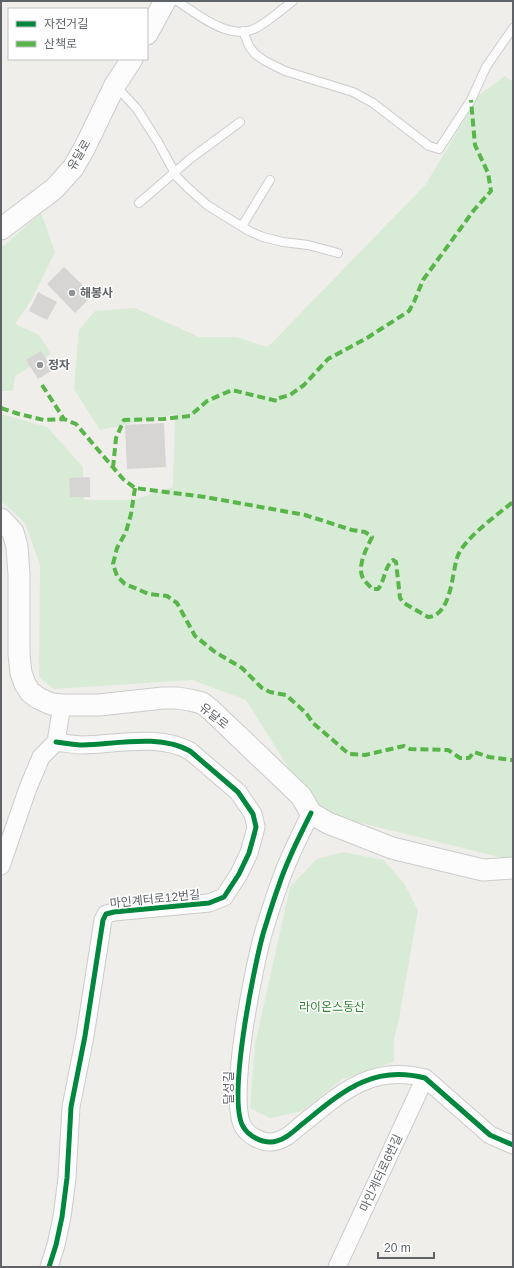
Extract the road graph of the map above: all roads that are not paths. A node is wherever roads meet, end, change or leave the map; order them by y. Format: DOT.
graph roads {
  1 [pos="165,1"];
  2 [pos="177,1"];
  3 [pos="293,1"];
  4 [pos="513,28"];
  5 [pos="243,31"];
  6 [pos="148,32"];
  7 [pos="131,60"];
  8 [pos="115,85"];
  9 [pos="240,122"];
  10 [pos="175,174"];
  11 [pos="270,180"];
  12 [pos="139,203"];
  13 [pos="242,226"];
  14 [pos="1,229"];
  15 [pos="338,253"];
  16 [pos="1,519"];
  17 [pos="62,705"];
  18 [pos="56,742"];
  19 [pos="311,813"];
  20 [pos="1,866"];
  21 [pos="513,868"];
  22 [pos="425,1078"];
  23 [pos="513,1146"];
  24 [pos="48,1267"];
  25 [pos="337,1267"];
  1 -- 6 [label="street"];
  2 -- 5 [label="lane"];
  3 -- 5 [label="lane"];
  4 -- 5 [label="lane"];
  7 -- 8 [label="street, 유달로"];
  8 -- 10 [label="lane"];
  8 -- 14 [label="street, 유달로"];
  9 -- 10 [label="lane"];
  10 -- 12 [label="lane"];
  10 -- 13 [label="lane"];
  11 -- 13 [label="lane"];
  13 -- 15 [label="lane"];
  16 -- 17 [label="street, 유달로"];
  17 -- 18 [label="street"];
  17 -- 19 [label="street, 유달로"];
  18 -- 20 [label="street"];
  18 -- 24 [label="street, 마인계터로12번길"];
  19 -- 21 [label="street"];
  19 -- 22 [label="street, 달성길"];
  22 -- 23 [label="street"];
  22 -- 25 [label="street, 마인계터로6번길"];
}
